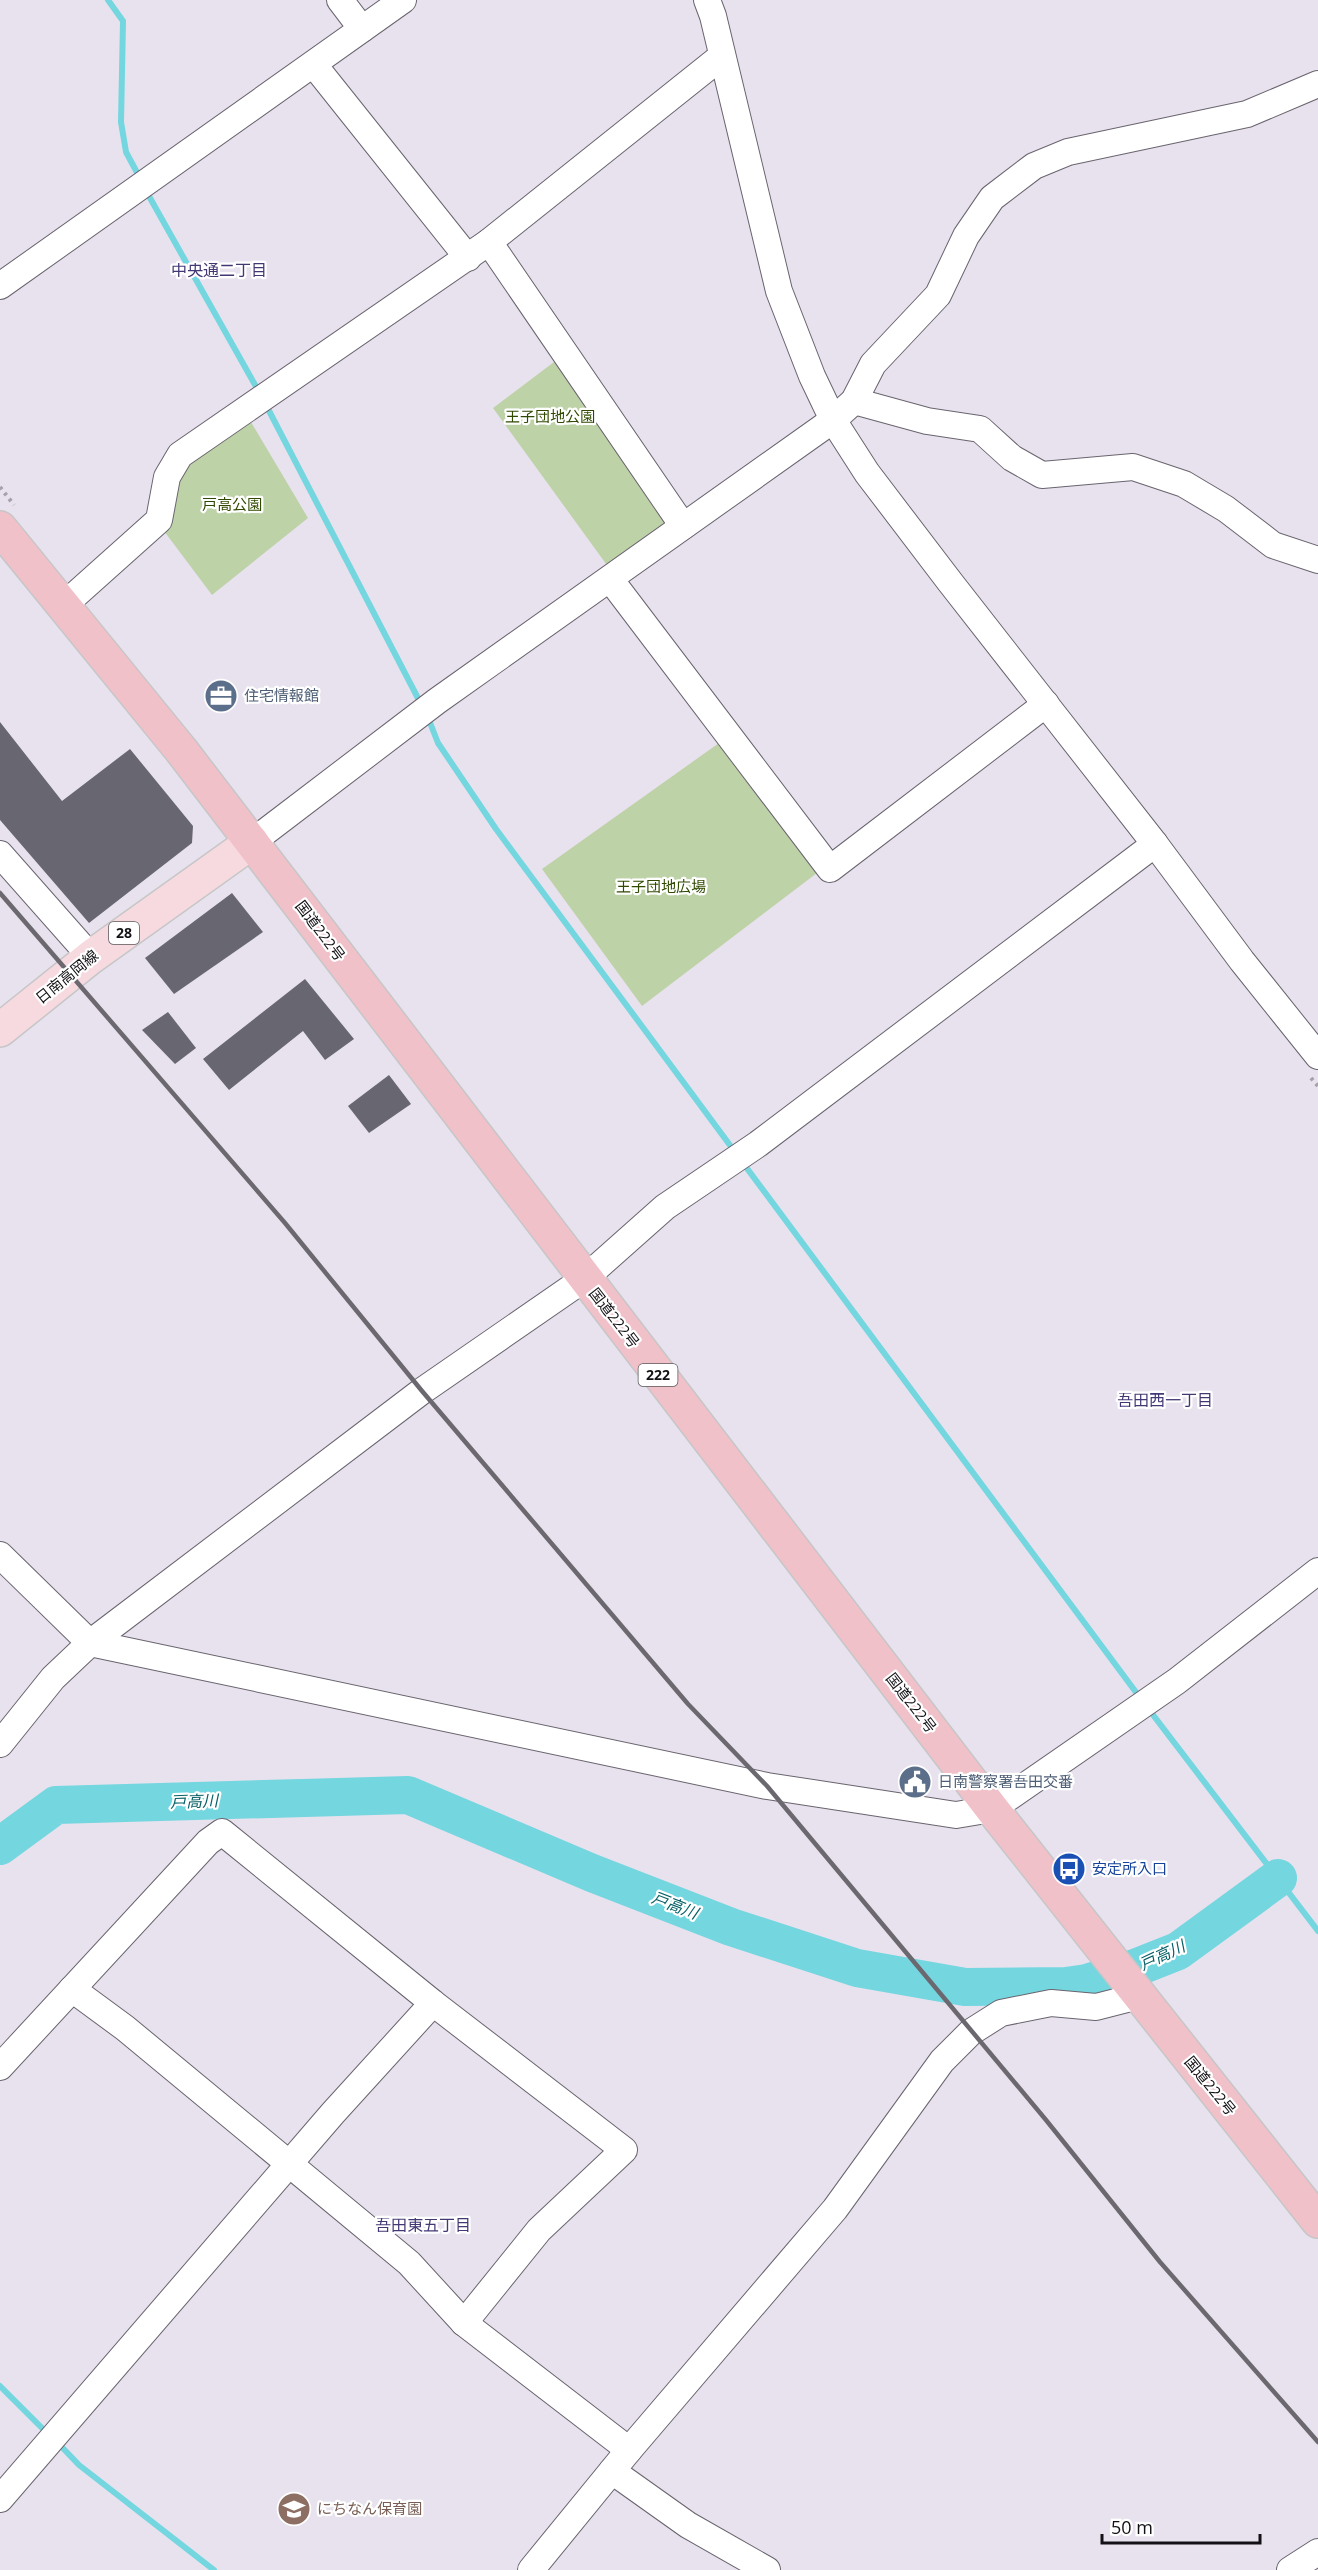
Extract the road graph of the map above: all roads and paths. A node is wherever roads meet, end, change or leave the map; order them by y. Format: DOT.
graph roads {
  1 [pos="340,0"];
  2 [pos="403,0"];
  3 [pos="707,0"];
  4 [pos="362,29"];
  5 [pos="722,56"];
  6 [pos="314,65"];
  7 [pos="1318,84"];
  8 [pos="489,242"];
  9 [pos="468,258"];
  10 [pos="0,286"];
  11 [pos="854,401"];
  12 [pos="833,420"];
  13 [pos="683,526"];
  14 [pos="0,528"];
  15 [pos="1318,560"];
  16 [pos="610,579"];
  17 [pos="64,604"];
  18 [pos="1046,704"];
  19 [pos="252,842"];
  20 [pos="1155,844"];
  21 [pos="0,854"];
  22 [pos="92,957"];
  23 [pos="1309,1025"];
  24 [pos="0,1030"];
  25 [pos="1318,1056"];
  26 [pos="584,1279"];
  27 [pos="0,1556"];
  28 [pos="1318,1571"];
  29 [pos="90,1643"];
  30 [pos="0,1744"];
  31 [pos="992,1809"];
  32 [pos="72,1989"];
  33 [pos="1139,1996"];
  34 [pos="433,2003"];
  35 [pos="0,2067"];
  36 [pos="290,2165"];
  37 [pos="1318,2221"];
  38 [pos="464,2323"];
  39 [pos="629,2450"];
  40 [pos="612,2470"];
  41 [pos="0,2499"];
  42 [pos="1318,2552"];
  43 [pos="531,2570"];
  44 [pos="767,2570"];
  45 [pos="1290,2570"];
  1 -- 4 [label="street"];
  2 -- 4 [label="street"];
  3 -- 5 [label="street"];
  4 -- 6 [label="street"];
  5 -- 8 [label="street"];
  5 -- 12 [label="street"];
  6 -- 9 [label="street"];
  6 -- 10 [label="street"];
  7 -- 11 [label="street"];
  8 -- 9 [label="street"];
  8 -- 13 [label="street"];
  9 -- 17 [label="street"];
  11 -- 12 [label="street"];
  11 -- 15 [label="street"];
  12 -- 13 [label="street"];
  12 -- 18 [label="street"];
  13 -- 16 [label="street"];
  14 -- 17 [label="highway, 国道222号 / 222"];
  16 -- 18 [label="street"];
  16 -- 19 [label="street"];
  17 -- 19 [label="highway, 国道222号 / 222"];
  18 -- 20 [label="street"];
  19 -- 22 [label="main road, 日南高岡線 / 28"];
  19 -- 26 [label="highway, 国道222号 / 222"];
  20 -- 23 [label="street"];
  20 -- 26 [label="street"];
  21 -- 22 [label="street"];
  22 -- 24 [label="main road, 日南高岡線 / 28"];
  23 -- 25 [label="street"];
  26 -- 29 [label="street"];
  26 -- 31 [label="highway, 国道222号 / 222"];
  27 -- 29 [label="street"];
  28 -- 31 [label="street"];
  29 -- 30 [label="street"];
  29 -- 31 [label="street"];
  31 -- 33 [label="highway, 国道222号 / 222"];
  32 -- 34 [label="street"];
  32 -- 35 [label="street"];
  32 -- 36 [label="street"];
  33 -- 37 [label="highway, 国道222号 / 222"];
  33 -- 39 [label="street"];
  34 -- 36 [label="street"];
  34 -- 38 [label="street"];
  36 -- 38 [label="street"];
  36 -- 41 [label="street"];
  38 -- 39 [label="street"];
  39 -- 40 [label="street"];
  40 -- 43 [label="street"];
  40 -- 44 [label="street"];
  42 -- 45 [label="street"];
}
